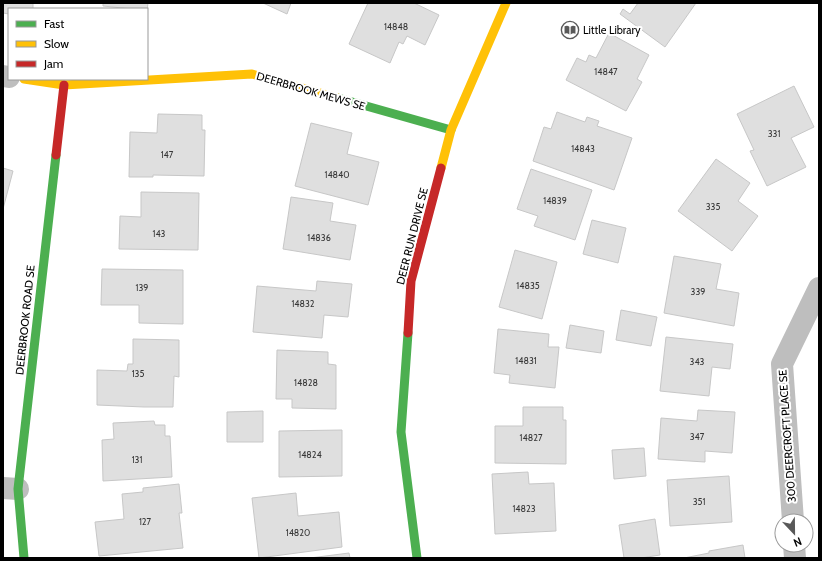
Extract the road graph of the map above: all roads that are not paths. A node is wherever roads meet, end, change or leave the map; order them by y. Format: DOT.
graph roads {
  1 [pos="506,3"];
  2 [pos="32,80"];
  3 [pos="139,80"];
  4 [pos="148,80"];
  5 [pos="64,84"];
  6 [pos="451,130"];
  7 [pos="819,288"];
  8 [pos="10,488"];
  9 [pos="792,513"];
  10 [pos="24,558"];
  11 [pos="417,558"];
  1 -- 6 [label="street, DEER RUN DRIVE SE"];
  2 -- 5 [label="street, DEERBROOK MEWS SE"];
  3 -- 5 [label="street, DEERBROOK MEWS SE"];
  4 -- 6 [label="street, DEERBROOK MEWS SE"];
  5 -- 8 [label="street, DEERBROOK ROAD SE"];
  6 -- 11 [label="street, DEER RUN DRIVE SE"];
  7 -- 9 [label="street, 300 DEERCROFT PLACE SE"];
  8 -- 10 [label="street, DEERBROOK ROAD SE"];
}
